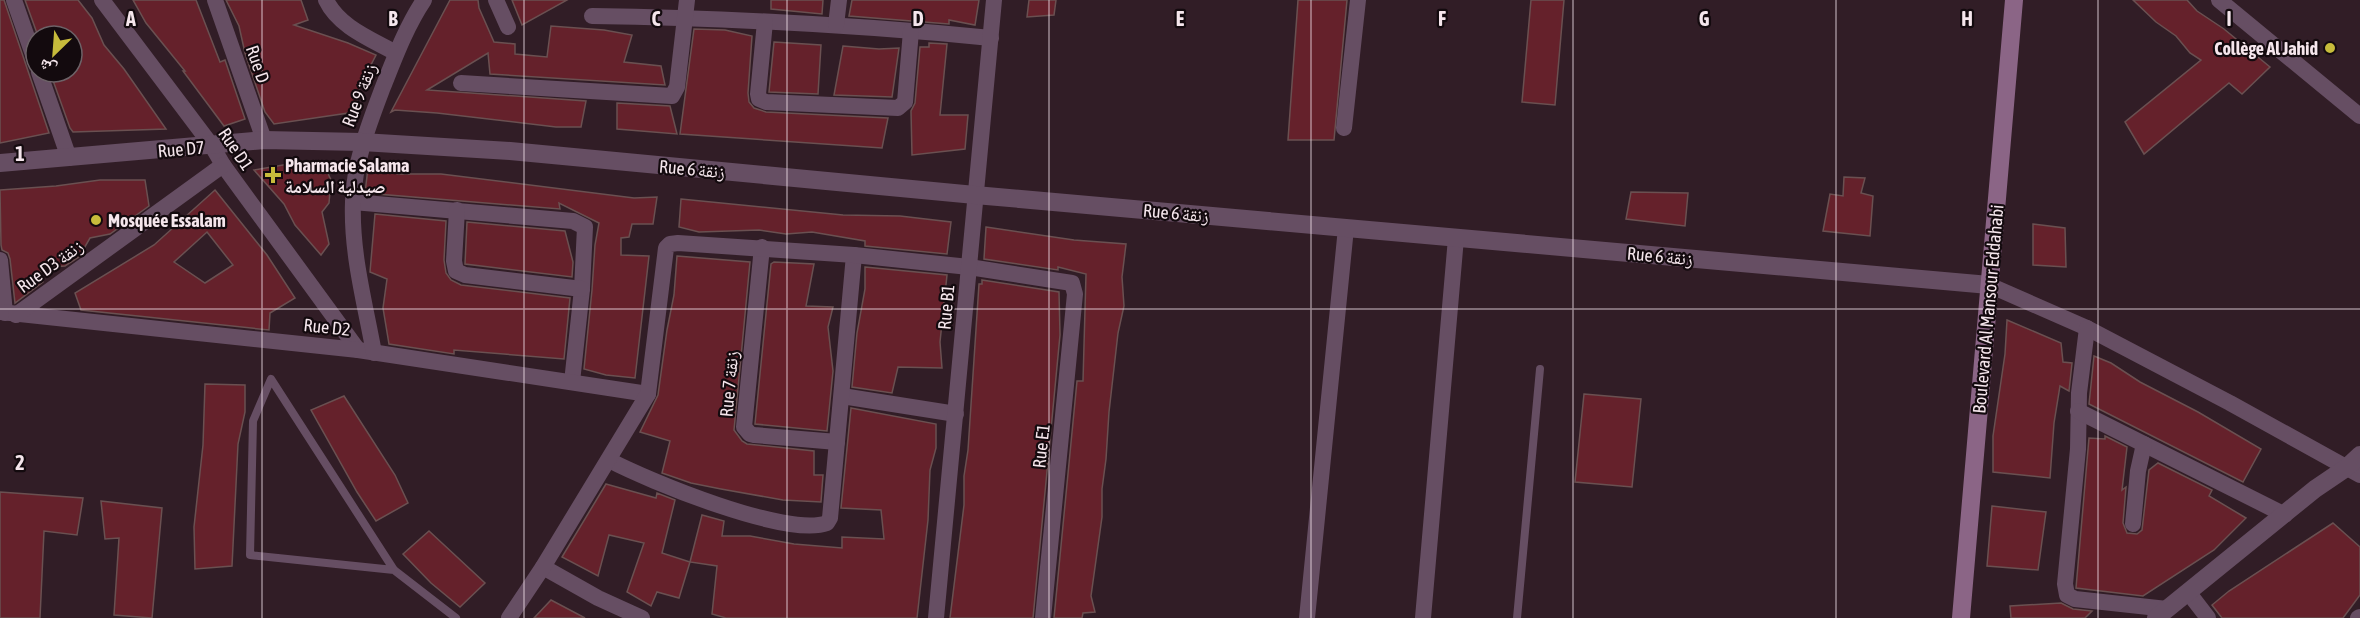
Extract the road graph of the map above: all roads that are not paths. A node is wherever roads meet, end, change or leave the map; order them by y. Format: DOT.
graph roads {
  1 [pos="14,0"];
  2 [pos="102,0"];
  3 [pos="215,0"];
  4 [pos="326,0"];
  5 [pos="424,0"];
  6 [pos="496,0"];
  7 [pos="687,0"];
  8 [pos="838,0"];
  9 [pos="994,0"];
  10 [pos="1358,0"];
  11 [pos="2014,0"];
  12 [pos="2219,0"];
  13 [pos="592,16"];
  14 [pos="686,18"];
  15 [pos="765,22"];
  16 [pos="836,25"];
  17 [pos="508,27"];
  18 [pos="24,29"];
  19 [pos="911,31"];
  20 [pos="991,38"];
  21 [pos="396,53"];
  22 [pos="462,83"];
  23 [pos="43,84"];
  24 [pos="2360,116"];
  25 [pos="1344,128"];
  26 [pos="264,140"];
  27 [pos="362,142"];
  28 [pos="212,146"];
  29 [pos="69,158"];
  30 [pos="0,163"];
  31 [pos="223,165"];
  32 [pos="975,195"];
  33 [pos="353,202"];
  34 [pos="457,210"];
  35 [pos="1346,228"];
  36 [pos="1456,238"];
  37 [pos="762,247"];
  38 [pos="854,255"];
  39 [pos="0,260"];
  40 [pos="969,267"];
  41 [pos="1989,285"];
  42 [pos="582,290"];
  43 [pos="7,313"];
  44 [pos="2087,328"];
  45 [pos="366,351"];
  46 [pos="1540,369"];
  47 [pos="572,382"];
  48 [pos="648,394"];
  49 [pos="842,396"];
  50 [pos="2078,411"];
  51 [pos="956,414"];
  52 [pos="837,442"];
  53 [pos="2144,444"];
  54 [pos="2360,455"];
  55 [pos="609,460"];
  56 [pos="2353,471"];
  57 [pos="2285,515"];
  58 [pos="2133,524"];
  59 [pos="543,567"];
  60 [pos="394,570"];
  61 [pos="2188,592"];
  62 [pos="2162,614"];
  63 [pos="456,618"];
  64 [pos="509,618"];
  65 [pos="642,618"];
  66 [pos="936,618"];
  67 [pos="1043,618"];
  68 [pos="1307,618"];
  69 [pos="1424,618"];
  70 [pos="1517,618"];
  71 [pos="1961,618"];
  72 [pos="2208,618"];
  1 -- 18 [label="street"];
  2 -- 28 [label="street, Rue D1"];
  3 -- 26 [label="street, Rue D"];
  4 -- 21 [label="street"];
  5 -- 21 [label="street, Rue 9 زنقة"];
  6 -- 17 [label="street"];
  7 -- 14 [label="street"];
  8 -- 16 [label="street"];
  9 -- 20 [label="street, Rue B1"];
  10 -- 25 [label="street"];
  11 -- 41 [label="main road, Boulevard Al Mansour Eddahabi"];
  12 -- 24 [label="street"];
  13 -- 14 [label="street"];
  14 -- 15 [label="street"];
  14 -- 22 [label="street"];
  15 -- 16 [label="street"];
  15 -- 19 [label="street"];
  16 -- 19 [label="street"];
  19 -- 20 [label="street"];
  20 -- 32 [label="street, Rue B1"];
  21 -- 27 [label="street, Rue 9 زنقة"];
  23 -- 29 [label="street"];
  26 -- 27 [label="street, Rue D7"];
  26 -- 28 [label="street, Rue D7"];
  27 -- 32 [label="street, Rue 6 زنقة"];
  27 -- 33 [label="street, Rue 9 زنقة"];
  28 -- 29 [label="street, Rue D7"];
  28 -- 31 [label="street, Rue D1"];
  29 -- 30 [label="street, Rue D7"];
  31 -- 43 [label="street, Rue D3 زنقة"];
  31 -- 45 [label="street, Rue D1"];
  32 -- 35 [label="street, Rue 6 زنقة"];
  32 -- 40 [label="street, Rue B1"];
  33 -- 34 [label="street"];
  33 -- 45 [label="street, Rue 9 زنقة"];
  34 -- 42 [label="street"];
  34 -- 42 [label="street"];
  35 -- 36 [label="street, Rue 6 زنقة"];
  35 -- 68 [label="street"];
  36 -- 41 [label="street, Rue 6 زنقة"];
  36 -- 69 [label="street"];
  37 -- 38 [label="street"];
  37 -- 48 [label="street"];
  37 -- 52 [label="street, Rue 7 زنقة"];
  38 -- 40 [label="street"];
  38 -- 49 [label="street"];
  39 -- 43 [label="street"];
  40 -- 51 [label="street, Rue B1"];
  40 -- 67 [label="street, Rue E1"];
  41 -- 44 [label="street"];
  41 -- 71 [label="main road, Boulevard Al Mansour Eddahabi"];
  42 -- 47 [label="street"];
  43 -- 45 [label="street, Rue D2"];
  44 -- 50 [label="street"];
  44 -- 56 [label="street"];
  45 -- 47 [label="street, Rue D2"];
  46 -- 70 [label="lane"];
  47 -- 48 [label="street, Rue D2"];
  48 -- 55 [label="street"];
  49 -- 51 [label="street"];
  49 -- 52 [label="street"];
  50 -- 53 [label="street"];
  50 -- 62 [label="street"];
  51 -- 66 [label="street, Rue B1"];
  52 -- 55 [label="street"];
  53 -- 57 [label="street"];
  53 -- 58 [label="street"];
  54 -- 56 [label="street"];
  55 -- 59 [label="street"];
  56 -- 57 [label="street"];
  57 -- 61 [label="street"];
  59 -- 64 [label="street"];
  59 -- 65 [label="street"];
  60 -- 60 [label="lane"];
  60 -- 63 [label="lane"];
  61 -- 62 [label="street"];
  61 -- 72 [label="street"];
}
